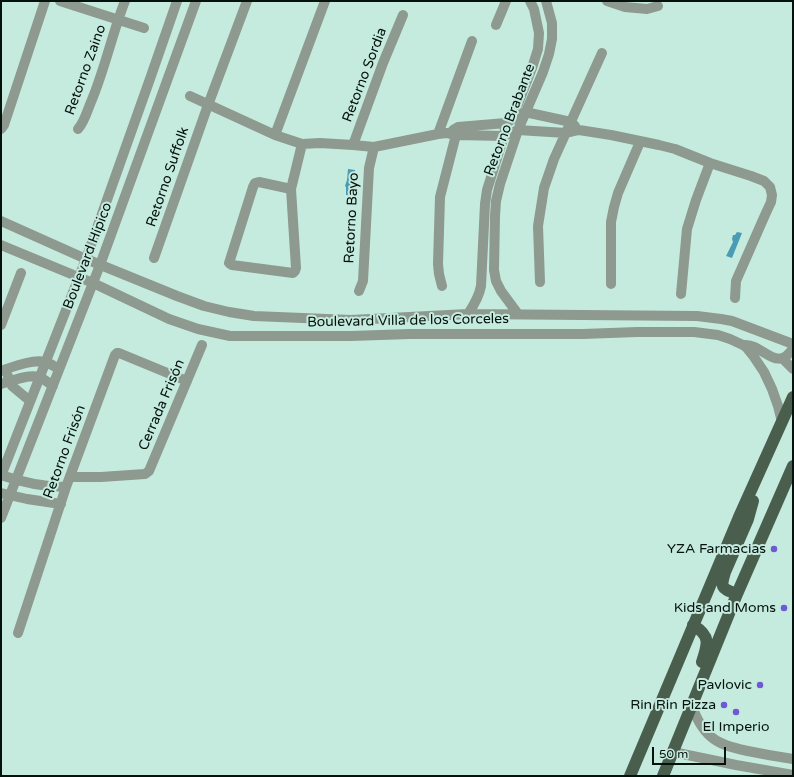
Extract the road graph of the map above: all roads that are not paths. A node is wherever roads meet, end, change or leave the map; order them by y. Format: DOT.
graph roads {
  1 [pos="45,1"];
  2 [pos="60,1"];
  3 [pos="125,1"];
  4 [pos="177,1"];
  5 [pos="196,1"];
  6 [pos="247,1"];
  7 [pos="325,1"];
  8 [pos="506,1"];
  9 [pos="607,1"];
  10 [pos="548,2"];
  11 [pos="627,4"];
  12 [pos="532,5"];
  13 [pos="658,6"];
  14 [pos="403,15"];
  15 [pos="118,19"];
  16 [pos="496,25"];
  17 [pos="144,28"];
  18 [pos="472,41"];
  19 [pos="602,53"];
  20 [pos="190,96"];
  21 [pos="208,105"];
  22 [pos="525,112"];
  23 [pos="571,122"];
  24 [pos="506,123"];
  25 [pos="1,129"];
  26 [pos="78,129"];
  27 [pos="518,130"];
  28 [pos="579,130"];
  29 [pos="450,132"];
  30 [pos="566,133"];
  31 [pos="275,135"];
  32 [pos="504,136"];
  33 [pos="640,142"];
  34 [pos="302,144"];
  35 [pos="353,145"];
  36 [pos="374,147"];
  37 [pos="710,163"];
  38 [pos="291,189"];
  39 [pos="1,221"];
  40 [pos="1,245"];
  41 [pos="154,258"];
  42 [pos="86,259"];
  43 [pos="100,265"];
  44 [pos="21,273"];
  45 [pos="79,277"];
  46 [pos="540,282"];
  47 [pos="93,283"];
  48 [pos="611,284"];
  49 [pos="442,286"];
  50 [pos="359,291"];
  51 [pos="681,294"];
  52 [pos="735,298"];
  53 [pos="468,314"];
  54 [pos="518,314"];
  55 [pos="536,315"];
  56 [pos="721,318"];
  57 [pos="351,320"];
  58 [pos="1,326"];
  59 [pos="534,334"];
  60 [pos="718,335"];
  61 [pos="351,336"];
  62 [pos="793,344"];
  63 [pos="202,345"];
  64 [pos="743,346"];
  65 [pos="793,348"];
  66 [pos="782,358"];
  67 [pos="46,362"];
  68 [pos="4,370"];
  69 [pos="59,370"];
  70 [pos="793,370"];
  71 [pos="39,377"];
  72 [pos="187,381"];
  73 [pos="5,383"];
  74 [pos="53,386"];
  75 [pos="793,397"];
  76 [pos="30,401"];
  77 [pos="782,422"];
  78 [pos="759,472"];
  79 [pos="791,472"];
  80 [pos="1,475"];
  81 [pos="70,477"];
  82 [pos="16,480"];
  83 [pos="66,487"];
  84 [pos="6,495"];
  85 [pos="61,504"];
  86 [pos="1,518"];
  87 [pos="737,594"];
  88 [pos="693,625"];
  89 [pos="18,633"];
  90 [pos="698,690"];
  91 [pos="692,706"];
  92 [pos="673,752"];
  93 [pos="793,759"];
  94 [pos="793,773"];
  95 [pos="630,776"];
  96 [pos="663,776"];
  1 -- 25 [label="street"];
  2 -- 15 [label="street"];
  3 -- 15 [label="street, Retorno Zaino"];
  4 -- 42 [label="street, Boulevard Hípico"];
  5 -- 43 [label="street, Boulevard Hípico"];
  6 -- 21 [label="street, Retorno Suffolk"];
  7 -- 31 [label="street"];
  8 -- 16 [label="street"];
  9 -- 11 [label="street"];
  10 -- 12 [label="street"];
  10 -- 22 [label="street, Retorno Brabante"];
  11 -- 13 [label="street"];
  12 -- 24 [label="street, Retorno Brabante"];
  14 -- 35 [label="street, Retorno Sordia"];
  15 -- 17 [label="street"];
  15 -- 26 [label="street, Retorno Zaino"];
  18 -- 29 [label="street"];
  19 -- 23 [label="street"];
  20 -- 21 [label="street"];
  21 -- 31 [label="street"];
  21 -- 41 [label="street, Retorno Suffolk"];
  22 -- 23 [label="street"];
  22 -- 24 [label="street"];
  22 -- 27 [label="street, Retorno Brabante"];
  23 -- 28 [label="street"];
  23 -- 30 [label="street"];
  24 -- 29 [label="street"];
  24 -- 32 [label="street, Retorno Brabante"];
  27 -- 30 [label="street"];
  27 -- 32 [label="street"];
  27 -- 54 [label="street, Retorno Brabante"];
  28 -- 30 [label="street"];
  28 -- 33 [label="street"];
  29 -- 32 [label="street"];
  29 -- 36 [label="street"];
  29 -- 49 [label="street"];
  30 -- 46 [label="street"];
  31 -- 34 [label="street"];
  32 -- 53 [label="street, Retorno Brabante"];
  33 -- 37 [label="street"];
  33 -- 48 [label="street"];
  34 -- 35 [label="street"];
  34 -- 38 [label="street"];
  35 -- 36 [label="street"];
  36 -- 50 [label="street, Retorno Bayo"];
  37 -- 51 [label="street"];
  37 -- 52 [label="street"];
  38 -- 38 [label="street"];
  39 -- 42 [label="street, Boulevard Villa de los Corceles"];
  40 -- 45 [label="street, Boulevard Villa de los Corceles"];
  42 -- 43 [label="street, Boulevard Villa de los Corceles"];
  42 -- 45 [label="street, Boulevard Hípico"];
  43 -- 47 [label="street, Boulevard Hípico"];
  43 -- 57 [label="street, Boulevard Villa de los Corceles"];
  44 -- 58 [label="street"];
  45 -- 47 [label="street, Boulevard Villa de los Corceles"];
  45 -- 67 [label="street, Boulevard Hípico"];
  47 -- 61 [label="street, Boulevard Villa de los Corceles"];
  47 -- 69 [label="street, Boulevard Hípico"];
  53 -- 54 [label="street, Boulevard Villa de los Corceles"];
  53 -- 57 [label="street, Boulevard Villa de los Corceles"];
  54 -- 55 [label="street, Boulevard Villa de los Corceles"];
  55 -- 56 [label="street, Boulevard Villa de los Corceles"];
  55 -- 59 [label="street"];
  56 -- 60 [label="street"];
  56 -- 62 [label="street, Boulevard Villa de los Corceles"];
  57 -- 61 [label="street"];
  59 -- 60 [label="street, Boulevard Villa de los Corceles"];
  59 -- 61 [label="street, Boulevard Villa de los Corceles"];
  60 -- 64 [label="street, Boulevard Villa de los Corceles"];
  63 -- 72 [label="street, Cerrada Frisón"];
  64 -- 66 [label="street"];
  64 -- 77 [label="street, Boulevard Villa de los Corceles"];
  65 -- 66 [label="street"];
  66 -- 70 [label="street"];
  67 -- 68 [label="street"];
  67 -- 69 [label="street"];
  67 -- 71 [label="street, Boulevard Hípico"];
  68 -- 73 [label="street"];
  69 -- 74 [label="street, Boulevard Hípico"];
  71 -- 73 [label="street"];
  71 -- 74 [label="street"];
  71 -- 76 [label="street, Boulevard Hípico"];
  72 -- 81 [label="street, Cerrada Frisón"];
  72 -- 81 [label="street, Retorno Frisón"];
  73 -- 76 [label="street"];
  74 -- 82 [label="street, Boulevard Hípico"];
  75 -- 77 [label="main road"];
  76 -- 80 [label="street, Boulevard Hípico"];
  77 -- 78 [label="main road"];
  78 -- 87 [label="main road"];
  78 -- 88 [label="main road"];
  79 -- 87 [label="main road"];
  80 -- 82 [label="street"];
  81 -- 83 [label="street, Retorno Frisón"];
  82 -- 83 [label="street"];
  82 -- 84 [label="street, Boulevard Hípico"];
  83 -- 85 [label="street, Retorno Frisón"];
  84 -- 85 [label="street"];
  84 -- 86 [label="street, Boulevard Hípico"];
  85 -- 89 [label="street, Retorno Frisón"];
  87 -- 90 [label="main road"];
  88 -- 90 [label="main road"];
  88 -- 95 [label="main road"];
  90 -- 91 [label="main road"];
  91 -- 92 [label="main road"];
  91 -- 93 [label="street"];
  92 -- 94 [label="street"];
  92 -- 96 [label="main road"];
}
